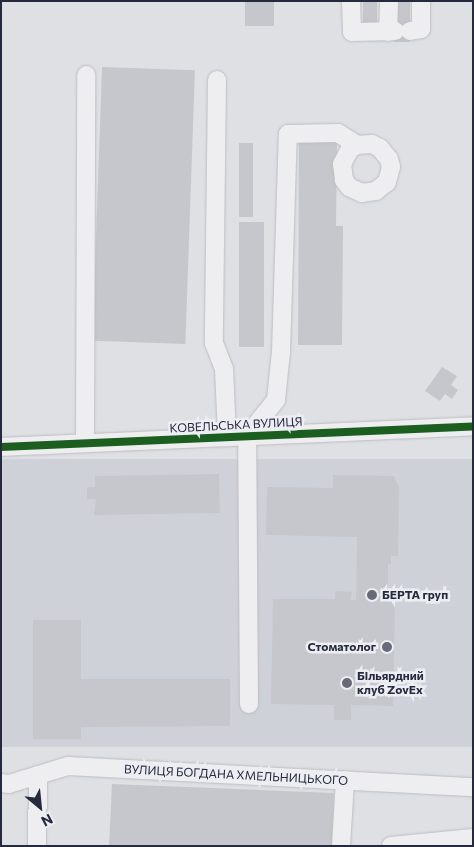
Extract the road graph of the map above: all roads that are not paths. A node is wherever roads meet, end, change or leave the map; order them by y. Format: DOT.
graph roads {
  1 [pos="351,1"];
  2 [pos="390,1"];
  3 [pos="421,1"];
  4 [pos="398,31"];
  5 [pos="86,75"];
  6 [pos="217,80"];
  7 [pos="357,145"];
  8 [pos="473,426"];
  9 [pos="228,436"];
  10 [pos="247,436"];
  11 [pos="85,443"];
  12 [pos="1,447"];
  13 [pos="249,704"];
  14 [pos="38,775"];
  15 [pos="345,780"];
  16 [pos="1,783"];
  17 [pos="473,787"];
  18 [pos="473,838"];
  19 [pos="37,846"];
  20 [pos="341,846"];
  21 [pos="391,846"];
  1 -- 4 [label="street"];
  2 -- 4 [label="street"];
  3 -- 4 [label="street"];
  5 -- 11 [label="street"];
  6 -- 9 [label="street"];
  7 -- 10 [label="street"];
  8 -- 10 [label="street, КОВЕЛЬСЬКА ВУЛИЦЯ"];
  9 -- 10 [label="street, КОВЕЛЬСЬКА ВУЛИЦЯ"];
  9 -- 11 [label="street, КОВЕЛЬСЬКА ВУЛИЦЯ"];
  10 -- 13 [label="street"];
  11 -- 12 [label="street, КОВЕЛЬСЬКА ВУЛИЦЯ"];
  14 -- 15 [label="street, ВУЛИЦЯ БОГДАНА ХМЕЛЬНИЦЬКОГО"];
  14 -- 16 [label="street, ВУЛИЦЯ БОГДАНА ХМЕЛЬНИЦЬКОГО"];
  14 -- 19 [label="street"];
  15 -- 17 [label="street, ВУЛИЦЯ БОГДАНА ХМЕЛЬНИЦЬКОГО"];
  15 -- 20 [label="street"];
  18 -- 21 [label="street"];
}
